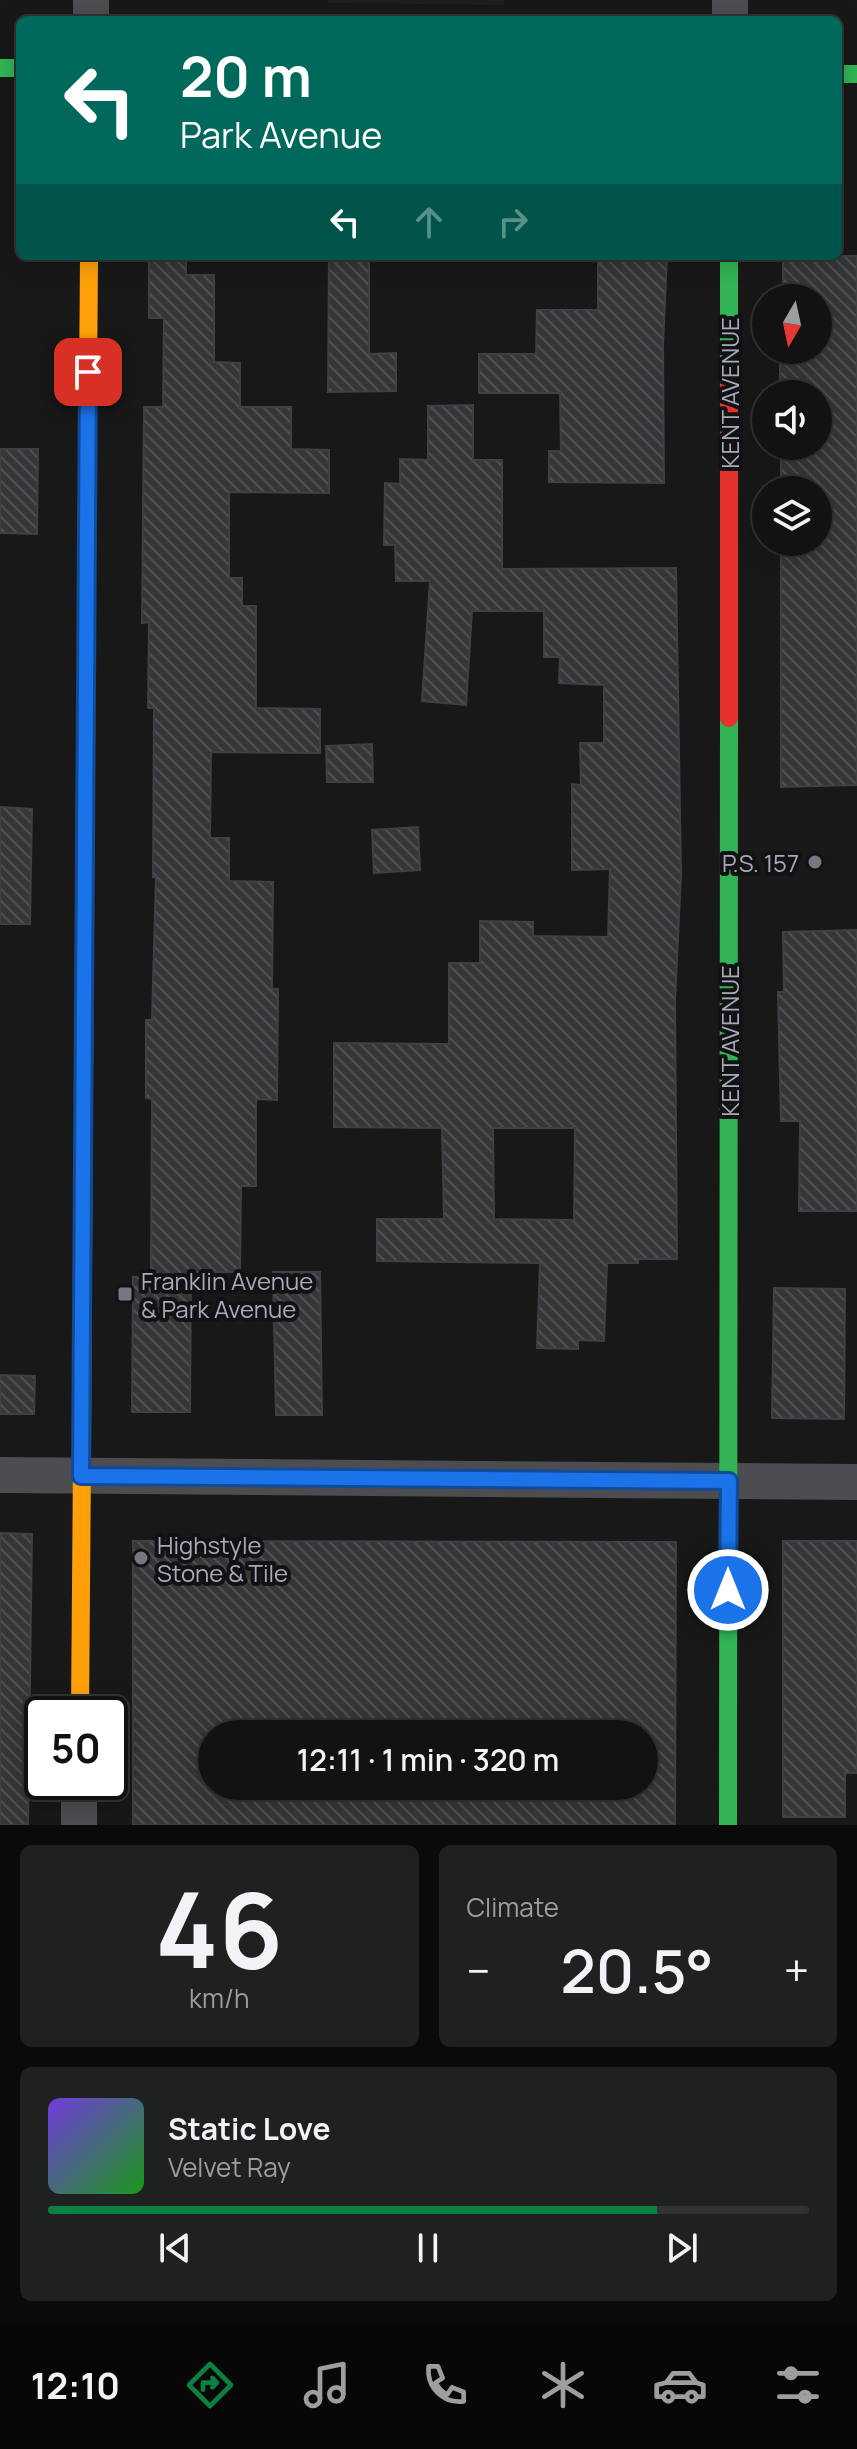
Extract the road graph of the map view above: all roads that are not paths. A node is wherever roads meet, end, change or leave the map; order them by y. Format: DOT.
graph roads {
  1 [pos="89,260"];
  2 [pos="729,260"];
  3 [pos="0,1475"];
  4 [pos="81,1476"];
  5 [pos="729,1481"];
  6 [pos="857,1482"];
  7 [pos="80,1696"];
  8 [pos="79,1800"];
  9 [pos="79,1825"];
  10 [pos="728,1825"];
  1 -- 4 [label="main road"];
  2 -- 5 [label="main road, KENT AVENUE"];
  3 -- 4 [label="street"];
  4 -- 5 [label="street"];
  4 -- 7 [label="main road"];
  5 -- 6 [label="street"];
  5 -- 10 [label="main road, KENT AVENUE"];
  8 -- 9 [label="street"];
}
